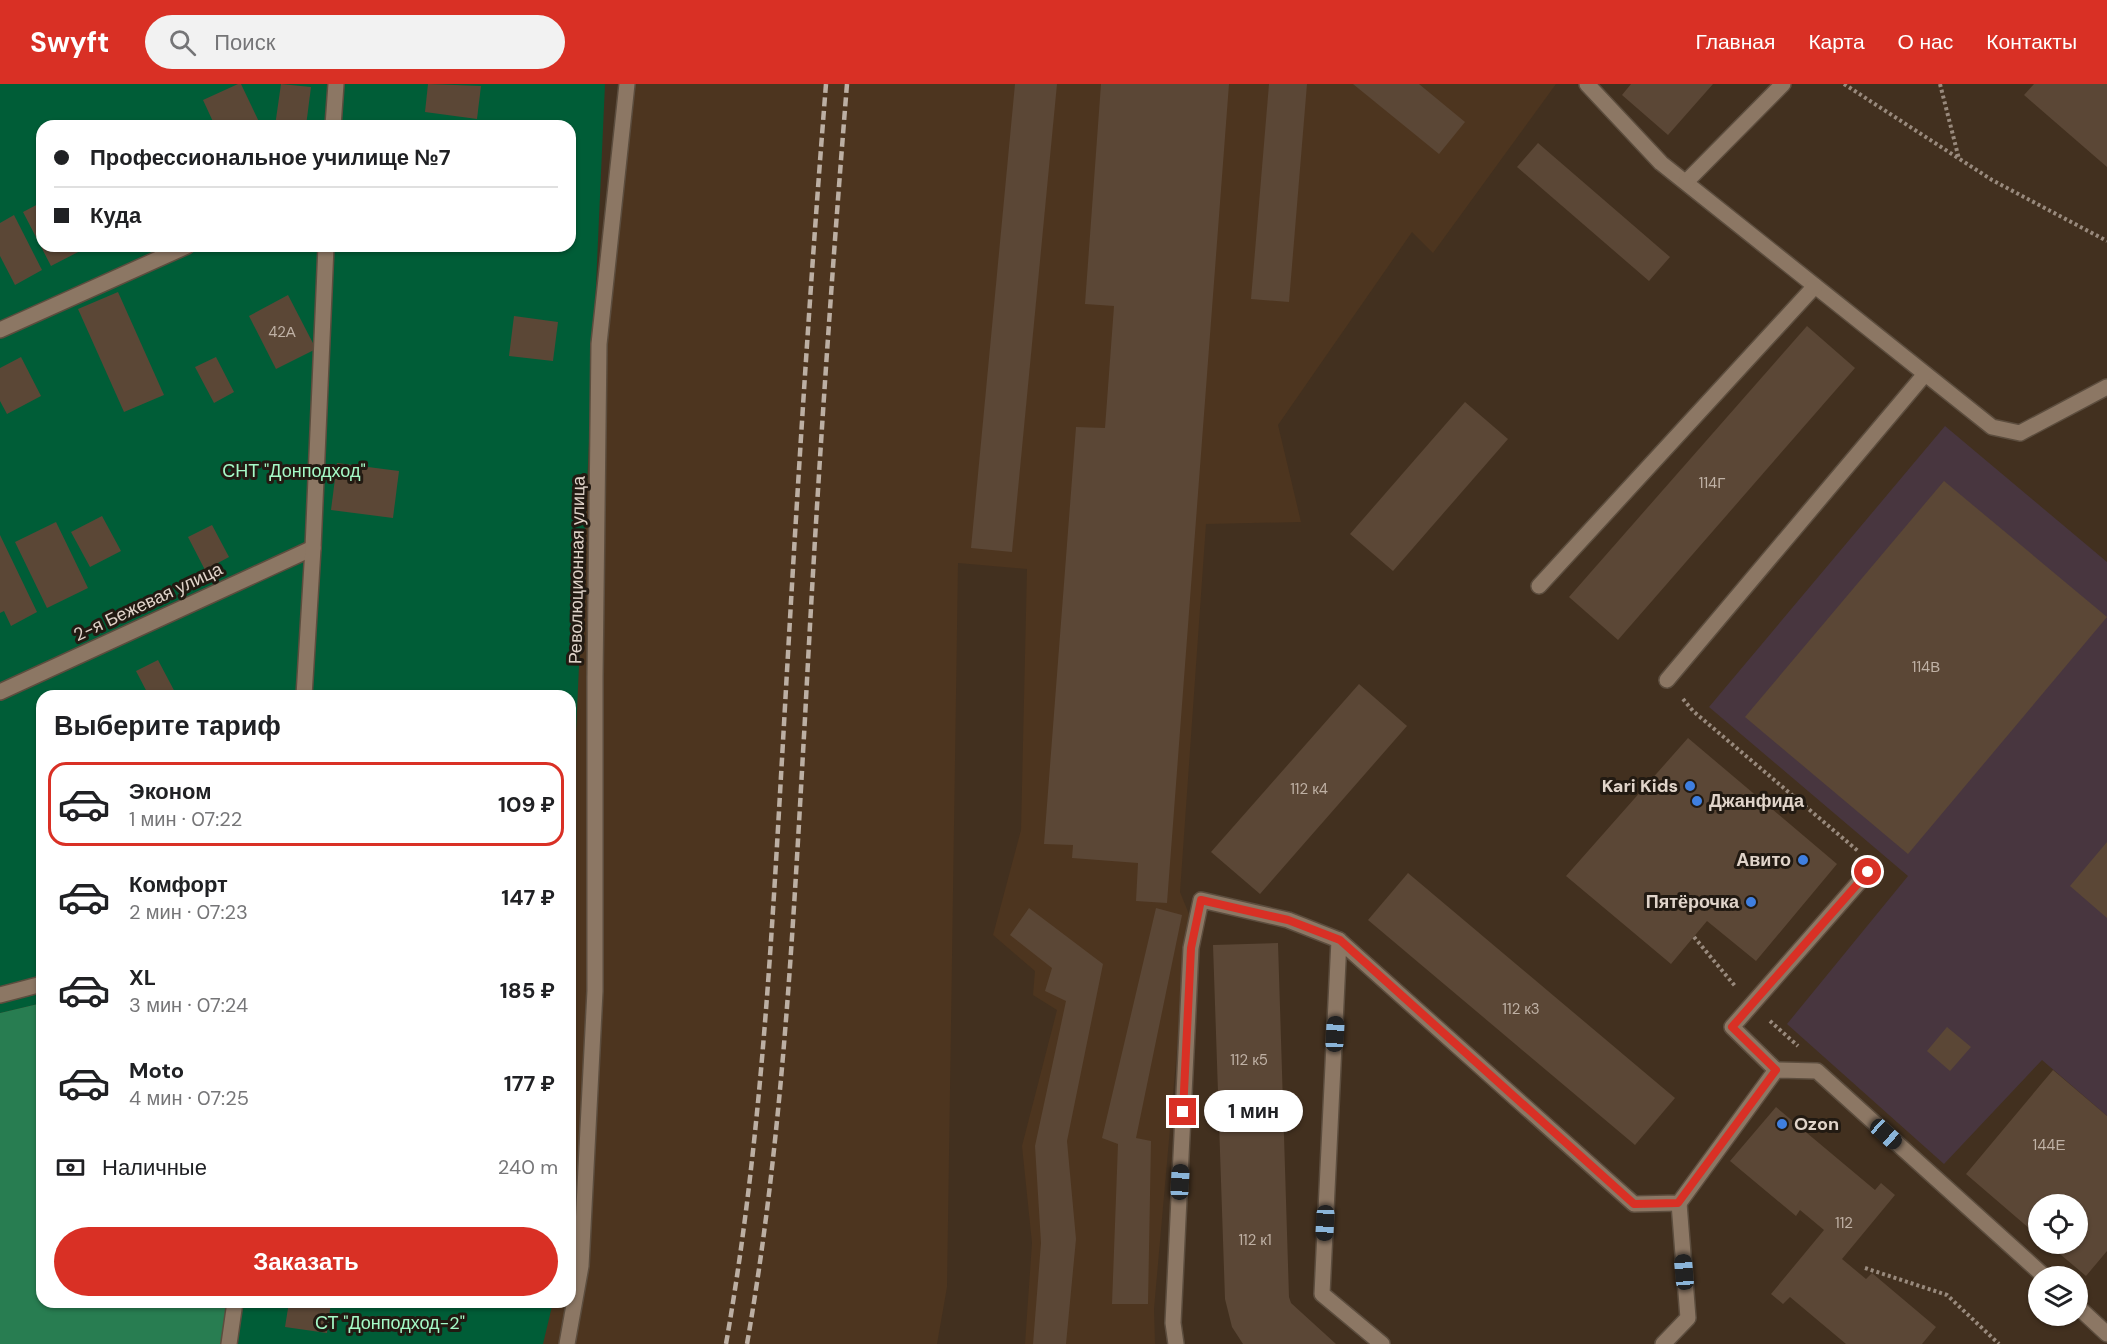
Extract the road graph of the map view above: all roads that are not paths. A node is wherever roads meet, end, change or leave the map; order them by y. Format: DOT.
graph roads {
  1 [pos="336,84"];
  2 [pos="627,84"];
  3 [pos="1587,84"];
  4 [pos="1783,84"];
  5 [pos="333,120"];
  6 [pos="1686,182"];
  7 [pos="173,252"];
  8 [pos="326,252"];
  9 [pos="1815,286"];
  10 [pos="0,330"];
  11 [pos="1925,374"];
  12 [pos="2107,387"];
  13 [pos="313,548"];
  14 [pos="1539,586"];
  15 [pos="1667,680"];
  16 [pos="304,690"];
  17 [pos="0,692"];
  18 [pos="1868,872"];
  19 [pos="1340,940"];
  20 [pos="36,986"];
  21 [pos="0,995"];
  22 [pos="1776,1070"];
  23 [pos="1678,1203"];
  24 [pos="2033,1266"];
  25 [pos="576,1294"];
  26 [pos="234,1308"];
  27 [pos="573,1308"];
  28 [pos="2088,1316"];
  29 [pos="2107,1334"];
  30 [pos="229,1344"];
  31 [pos="567,1344"];
  32 [pos="1176,1344"];
  33 [pos="1382,1344"];
  34 [pos="1663,1344"];
  1 -- 5 [label="street"];
  2 -- 25 [label="street, Революционная улица"];
  3 -- 6 [label="street"];
  4 -- 6 [label="street"];
  6 -- 9 [label="street"];
  7 -- 10 [label="street"];
  8 -- 13 [label="street"];
  9 -- 11 [label="street"];
  9 -- 14 [label="street"];
  11 -- 12 [label="street"];
  11 -- 15 [label="street"];
  13 -- 16 [label="street"];
  13 -- 17 [label="street, 2-я Бежевая улица"];
  18 -- 22 [label="street"];
  19 -- 23 [label="street"];
  19 -- 32 [label="street"];
  19 -- 33 [label="street"];
  20 -- 21 [label="street"];
  22 -- 23 [label="street"];
  22 -- 24 [label="street"];
  23 -- 34 [label="street"];
  26 -- 30 [label="street"];
  27 -- 31 [label="street, Революционная улица"];
  28 -- 29 [label="street"];
}
